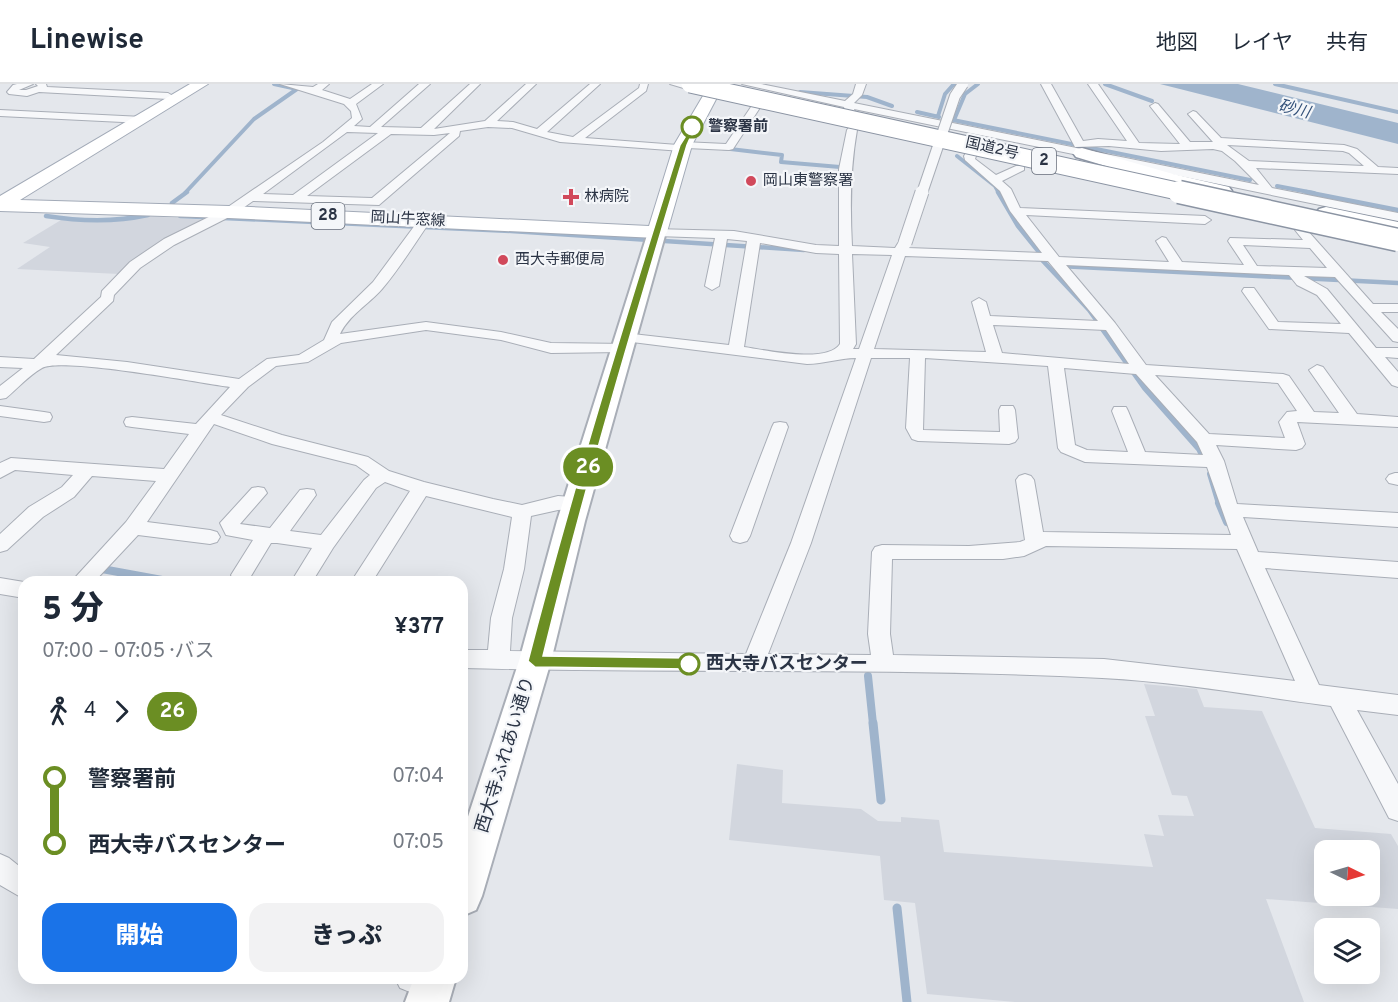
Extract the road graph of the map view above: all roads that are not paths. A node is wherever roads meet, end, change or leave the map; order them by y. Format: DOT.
graph roads {
  1 [pos="28,84"];
  2 [pos="188,84"];
  3 [pos="201,84"];
  4 [pos="285,84"];
  5 [pos="378,84"];
  6 [pos="425,84"];
  7 [pos="475,84"];
  8 [pos="531,84"];
  9 [pos="595,84"];
  10 [pos="641,84"];
  11 [pos="675,84"];
  12 [pos="690,84"];
  13 [pos="747,84"];
  14 [pos="768,84"];
  15 [pos="963,84"];
  16 [pos="1046,84"];
  17 [pos="1093,84"];
  18 [pos="0,87"];
  19 [pos="41,87"];
  20 [pos="320,87"];
  21 [pos="716,87"];
  22 [pos="16,91"];
  23 [pos="837,91"];
  24 [pos="856,94"];
  25 [pos="168,96"];
  26 [pos="8,99"];
  27 [pos="888,101"];
  28 [pos="351,103"];
  29 [pos="758,103"];
  30 [pos="1155,106"];
  31 [pos="0,113"];
  32 [pos="895,114"];
  33 [pos="1192,114"];
  34 [pos="136,120"];
  35 [pos="488,124"];
  36 [pos="855,126"];
  37 [pos="346,129"];
  38 [pos="373,129"];
  39 [pos="389,130"];
  40 [pos="455,130"];
  41 [pos="423,132"];
  42 [pos="539,133"];
  43 [pos="1269,135"];
  44 [pos="575,140"];
  45 [pos="1135,144"];
  46 [pos="1220,144"];
  47 [pos="1277,144"];
  48 [pos="1187,145"];
  49 [pos="683,146"];
  50 [pos="1080,147"];
  51 [pos="973,150"];
  52 [pos="1245,164"];
  53 [pos="1020,168"];
  54 [pos="1053,168"];
  55 [pos="1375,170"];
  56 [pos="1398,171"];
  57 [pos="995,180"];
  58 [pos="1267,190"];
  59 [pos="0,193"];
  60 [pos="250,197"];
  61 [pos="295,199"];
  62 [pos="0,204"];
  63 [pos="1016,211"];
  64 [pos="221,216"];
  65 [pos="1398,217"];
  66 [pos="1205,220"];
  67 [pos="1398,223"];
  68 [pos="1303,224"];
  69 [pos="422,225"];
  70 [pos="1398,228"];
  71 [pos="1398,233"];
  72 [pos="655,238"];
  73 [pos="721,241"];
  74 [pos="1162,242"];
  75 [pos="1398,243"];
  76 [pos="754,244"];
  77 [pos="1314,244"];
  78 [pos="902,247"];
  79 [pos="846,250"];
  80 [pos="1051,261"];
  81 [pos="1178,266"];
  82 [pos="1253,269"];
  83 [pos="1292,270"];
  84 [pos="1344,278"];
  85 [pos="712,286"];
  86 [pos="1249,291"];
  87 [pos="979,302"];
  88 [pos="1369,308"];
  89 [pos="1398,308"];
  90 [pos="985,320"];
  91 [pos="1104,326"];
  92 [pos="1354,330"];
  93 [pos="1398,338"];
  94 [pos="331,342"];
  95 [pos="623,342"];
  96 [pos="736,351"];
  97 [pos="1372,352"];
  98 [pos="842,353"];
  99 [pos="1398,353"];
  100 [pos="865,354"];
  101 [pos="918,355"];
  102 [pos="995,357"];
  103 [pos="0,362"];
  104 [pos="1055,362"];
  105 [pos="39,364"];
  106 [pos="1134,369"];
  107 [pos="1317,370"];
  108 [pos="1398,382"];
  109 [pos="242,384"];
  110 [pos="0,394"];
  111 [pos="1007,410"];
  112 [pos="0,411"];
  113 [pos="1120,411"];
  114 [pos="44,417"];
  115 [pos="1309,417"];
  116 [pos="1352,419"];
  117 [pos="132,422"];
  118 [pos="1398,422"];
  119 [pos="204,424"];
  120 [pos="780,427"];
  121 [pos="1204,439"];
  122 [pos="1139,458"];
  123 [pos="1209,461"];
  124 [pos="88,470"];
  125 [pos="0,472"];
  126 [pos="383,475"];
  127 [pos="169,476"];
  128 [pos="1025,480"];
  129 [pos="421,488"];
  130 [pos="258,493"];
  131 [pos="307,495"];
  132 [pos="577,503"];
  133 [pos="1231,510"];
  134 [pos="522,512"];
  135 [pos="1398,520"];
  136 [pos="133,527"];
  137 [pos="740,536"];
  138 [pos="210,537"];
  139 [pos="270,537"];
  140 [pos="326,543"];
  141 [pos="1035,543"];
  142 [pos="0,544"];
  143 [pos="1248,550"];
  144 [pos="1398,570"];
  145 [pos="241,574"];
  146 [pos="88,576"];
  147 [pos="305,576"];
  148 [pos="365,576"];
  149 [pos="468,659"];
  150 [pos="500,660"];
  151 [pos="535,661"];
  152 [pos="753,664"];
  153 [pos="883,664"];
  154 [pos="1312,693"];
  155 [pos="1339,698"];
  156 [pos="1398,705"];
  157 [pos="1398,809"];
  158 [pos="0,867"];
  159 [pos="468,877"];
  160 [pos="18,880"];
  1 -- 22 [label="street"];
  2 -- 25 [label="main road, 岡山牛窓線 / 28"];
  3 -- 34 [label="main road, 岡山牛窓線 / 28"];
  4 -- 20 [label="street"];
  5 -- 28 [label="street"];
  6 -- 38 [label="street"];
  7 -- 41 [label="street"];
  8 -- 35 [label="street"];
  9 -- 42 [label="street"];
  10 -- 44 [label="street"];
  11 -- 21 [label="street"];
  12 -- 75 [label="highway, 国道2号 / 2, bridge"];
  13 -- 24 [label="street"];
  14 -- 23 [label="street"];
  15 -- 78 [label="street, bridge"];
  16 -- 50 [label="street"];
  17 -- 45 [label="street"];
  18 -- 22 [label="street"];
  19 -- 22 [label="street"];
  19 -- 25 [label="street"];
  20 -- 28 [label="street"];
  21 -- 29 [label="street"];
  21 -- 49 [label="main road"];
  21 -- 67 [label="highway, 国道2号 / 2"];
  22 -- 26 [label="street"];
  24 -- 32 [label="street"];
  24 -- 36 [label="street"];
  25 -- 34 [label="main road, 岡山牛窓線 / 28"];
  27 -- 32 [label="street"];
  28 -- 37 [label="street"];
  29 -- 36 [label="street"];
  29 -- 49 [label="street"];
  30 -- 48 [label="street"];
  31 -- 34 [label="street"];
  32 -- 50 [label="street"];
  33 -- 46 [label="street"];
  34 -- 59 [label="main road, 岡山牛窓線 / 28"];
  34 -- 62 [label="main road, 岡山牛窓線 / 28"];
  35 -- 40 [label="street"];
  35 -- 42 [label="street"];
  36 -- 51 [label="street"];
  36 -- 79 [label="street"];
  37 -- 38 [label="street"];
  37 -- 60 [label="street"];
  38 -- 39 [label="street"];
  39 -- 41 [label="street"];
  39 -- 61 [label="street"];
  40 -- 41 [label="street"];
  40 -- 61 [label="street"];
  42 -- 44 [label="street"];
  43 -- 47 [label="street"];
  44 -- 49 [label="street"];
  45 -- 48 [label="street"];
  45 -- 50 [label="street"];
  46 -- 47 [label="street"];
  46 -- 48 [label="street"];
  46 -- 52 [label="street"];
  47 -- 55 [label="street"];
  49 -- 72 [label="main road"];
  50 -- 58 [label="street"];
  50 -- 70 [label="highway"];
  51 -- 54 [label="street"];
  51 -- 57 [label="street"];
  52 -- 55 [label="street"];
  52 -- 58 [label="street"];
  53 -- 57 [label="street"];
  54 -- 68 [label="street"];
  54 -- 71 [label="highway"];
  55 -- 56 [label="street"];
  57 -- 63 [label="street"];
  58 -- 65 [label="street"];
  60 -- 61 [label="street"];
  60 -- 64 [label="street"];
  62 -- 64 [label="main road, 岡山牛窓線 / 28"];
  63 -- 66 [label="street"];
  63 -- 80 [label="street"];
  64 -- 69 [label="main road, 岡山牛窓線 / 28"];
  64 -- 105 [label="street"];
  68 -- 75 [label="street"];
  68 -- 77 [label="street"];
  69 -- 72 [label="main road, 岡山牛窓線 / 28"];
  69 -- 94 [label="street"];
  72 -- 73 [label="street"];
  72 -- 95 [label="street, 西大寺ふれあい通り"];
  73 -- 76 [label="street"];
  73 -- 85 [label="street"];
  74 -- 81 [label="street"];
  76 -- 79 [label="street"];
  76 -- 96 [label="street"];
  77 -- 82 [label="street"];
  77 -- 84 [label="street"];
  78 -- 79 [label="street"];
  78 -- 80 [label="street"];
  78 -- 100 [label="street"];
  79 -- 98 [label="street"];
  80 -- 81 [label="street"];
  80 -- 91 [label="street"];
  81 -- 82 [label="street"];
  82 -- 83 [label="street"];
  83 -- 84 [label="street"];
  83 -- 92 [label="street"];
  84 -- 88 [label="street"];
  86 -- 92 [label="street"];
  87 -- 90 [label="street"];
  88 -- 89 [label="street"];
  88 -- 93 [label="street"];
  90 -- 91 [label="street"];
  90 -- 102 [label="street"];
  91 -- 106 [label="street"];
  92 -- 97 [label="street"];
  94 -- 95 [label="street"];
  94 -- 109 [label="street"];
  95 -- 96 [label="street"];
  95 -- 132 [label="street, 西大寺ふれあい通り"];
  96 -- 98 [label="street"];
  97 -- 99 [label="street"];
  97 -- 108 [label="street"];
  98 -- 100 [label="street"];
  100 -- 101 [label="street"];
  100 -- 152 [label="street"];
  101 -- 102 [label="street"];
  101 -- 111 [label="street"];
  102 -- 104 [label="street"];
  103 -- 105 [label="street"];
  104 -- 106 [label="street"];
  104 -- 122 [label="street"];
  105 -- 109 [label="street"];
  105 -- 110 [label="street"];
  106 -- 115 [label="street"];
  106 -- 121 [label="street"];
  107 -- 116 [label="street"];
  109 -- 119 [label="street"];
  112 -- 114 [label="street"];
  113 -- 122 [label="street"];
  115 -- 116 [label="street"];
  115 -- 121 [label="street"];
  116 -- 118 [label="street"];
  117 -- 119 [label="street"];
  119 -- 126 [label="street"];
  119 -- 127 [label="street"];
  120 -- 137 [label="street"];
  121 -- 123 [label="street"];
  122 -- 123 [label="street"];
  123 -- 133 [label="street"];
  124 -- 125 [label="street"];
  124 -- 127 [label="street"];
  124 -- 142 [label="street"];
  126 -- 129 [label="street"];
  126 -- 140 [label="street"];
  127 -- 136 [label="street"];
  128 -- 141 [label="street"];
  129 -- 134 [label="street"];
  129 -- 148 [label="street"];
  130 -- 139 [label="street"];
  131 -- 139 [label="street"];
  132 -- 134 [label="street"];
  132 -- 151 [label="street, 西大寺ふれあい通り"];
  133 -- 135 [label="street"];
  133 -- 143 [label="street"];
  134 -- 150 [label="street"];
  136 -- 138 [label="street"];
  136 -- 146 [label="street"];
  139 -- 140 [label="street"];
  139 -- 145 [label="street"];
  140 -- 147 [label="street"];
  141 -- 143 [label="street"];
  141 -- 153 [label="street"];
  143 -- 144 [label="street"];
  143 -- 154 [label="street"];
  149 -- 150 [label="street"];
  150 -- 151 [label="street"];
  151 -- 152 [label="street"];
  151 -- 159 [label="street, 西大寺ふれあい通り"];
  152 -- 153 [label="street"];
  153 -- 154 [label="street"];
  154 -- 155 [label="street"];
  155 -- 156 [label="street"];
  155 -- 157 [label="street"];
  158 -- 160 [label="street"];
}
